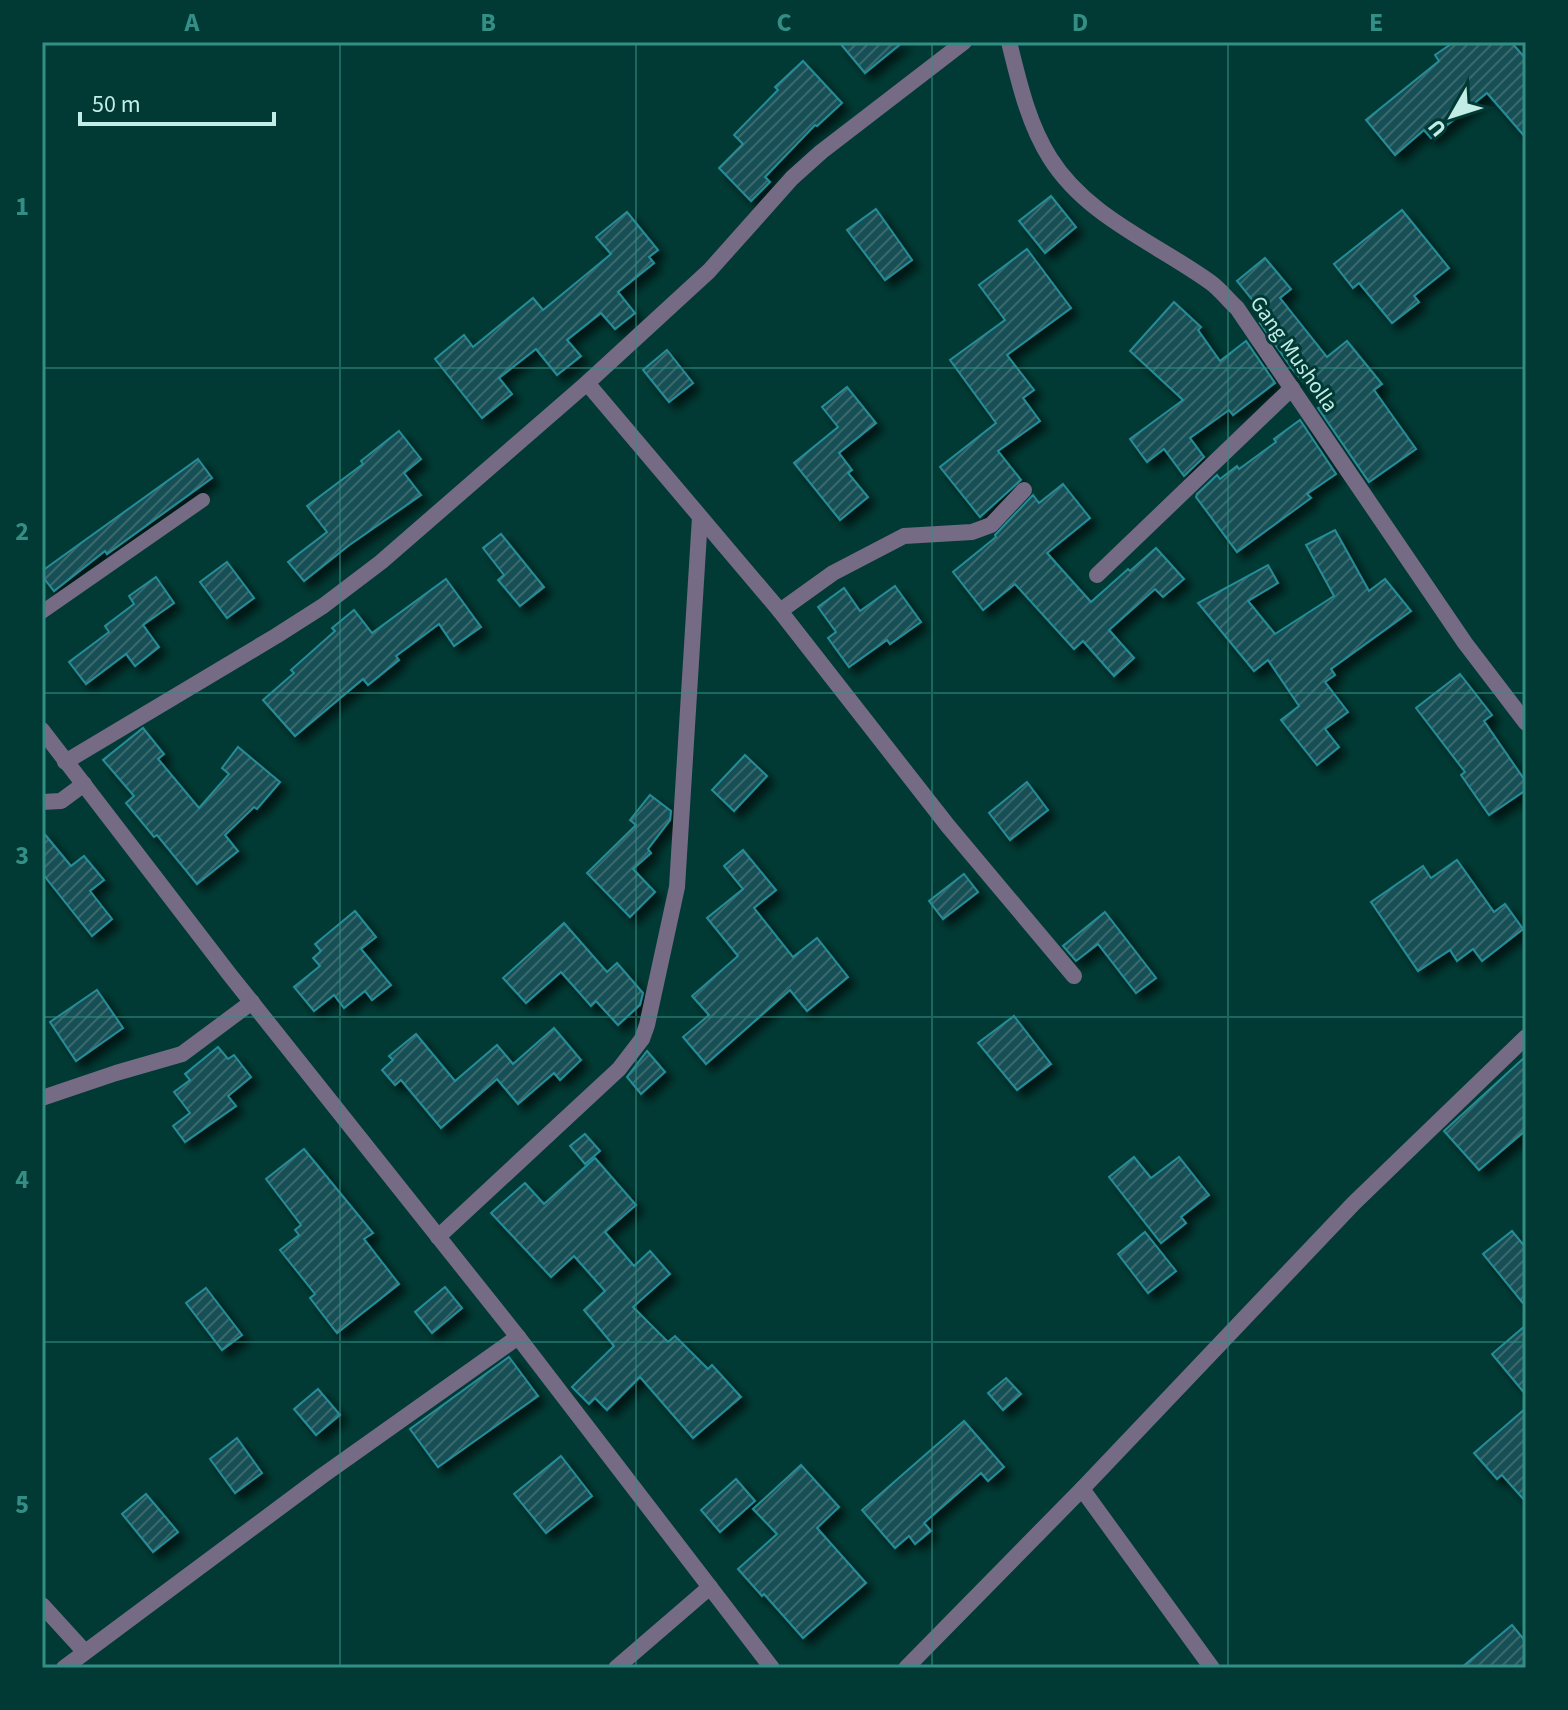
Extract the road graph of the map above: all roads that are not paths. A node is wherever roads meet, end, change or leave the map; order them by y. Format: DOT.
graph roads {
  1 [pos="964,42"];
  2 [pos="1009,42"];
  3 [pos="587,383"];
  4 [pos="1292,388"];
  5 [pos="1024,490"];
  6 [pos="203,500"];
  7 [pos="700,517"];
  8 [pos="1097,575"];
  9 [pos="780,611"];
  10 [pos="42,612"];
  11 [pos="1526,723"];
  12 [pos="42,730"];
  13 [pos="65,762"];
  14 [pos="84,784"];
  15 [pos="42,802"];
  16 [pos="1074,976"];
  17 [pos="252,1002"];
  18 [pos="1526,1037"];
  19 [pos="42,1098"];
  20 [pos="438,1237"];
  21 [pos="512,1341"];
  22 [pos="1082,1489"];
  23 [pos="710,1587"];
  24 [pos="42,1605"];
  25 [pos="84,1651"];
  26 [pos="64,1668"];
  27 [pos="616,1668"];
  28 [pos="772,1668"];
  29 [pos="906,1668"];
  30 [pos="1212,1668"];
  1 -- 3 [label="street"];
  2 -- 4 [label="street, Gang Musholla"];
  3 -- 7 [label="street"];
  3 -- 13 [label="street"];
  4 -- 8 [label="street"];
  4 -- 11 [label="street, Gang Musholla"];
  5 -- 9 [label="street"];
  6 -- 10 [label="lane"];
  7 -- 9 [label="street"];
  7 -- 20 [label="street"];
  9 -- 16 [label="street"];
  12 -- 13 [label="street"];
  13 -- 14 [label="street"];
  14 -- 15 [label="street"];
  14 -- 17 [label="street"];
  17 -- 19 [label="street"];
  17 -- 20 [label="street"];
  18 -- 22 [label="street"];
  20 -- 21 [label="street"];
  21 -- 23 [label="street"];
  21 -- 25 [label="street"];
  22 -- 29 [label="street"];
  22 -- 30 [label="street"];
  23 -- 27 [label="street"];
  23 -- 28 [label="street"];
  24 -- 25 [label="street"];
  25 -- 26 [label="street"];
}
